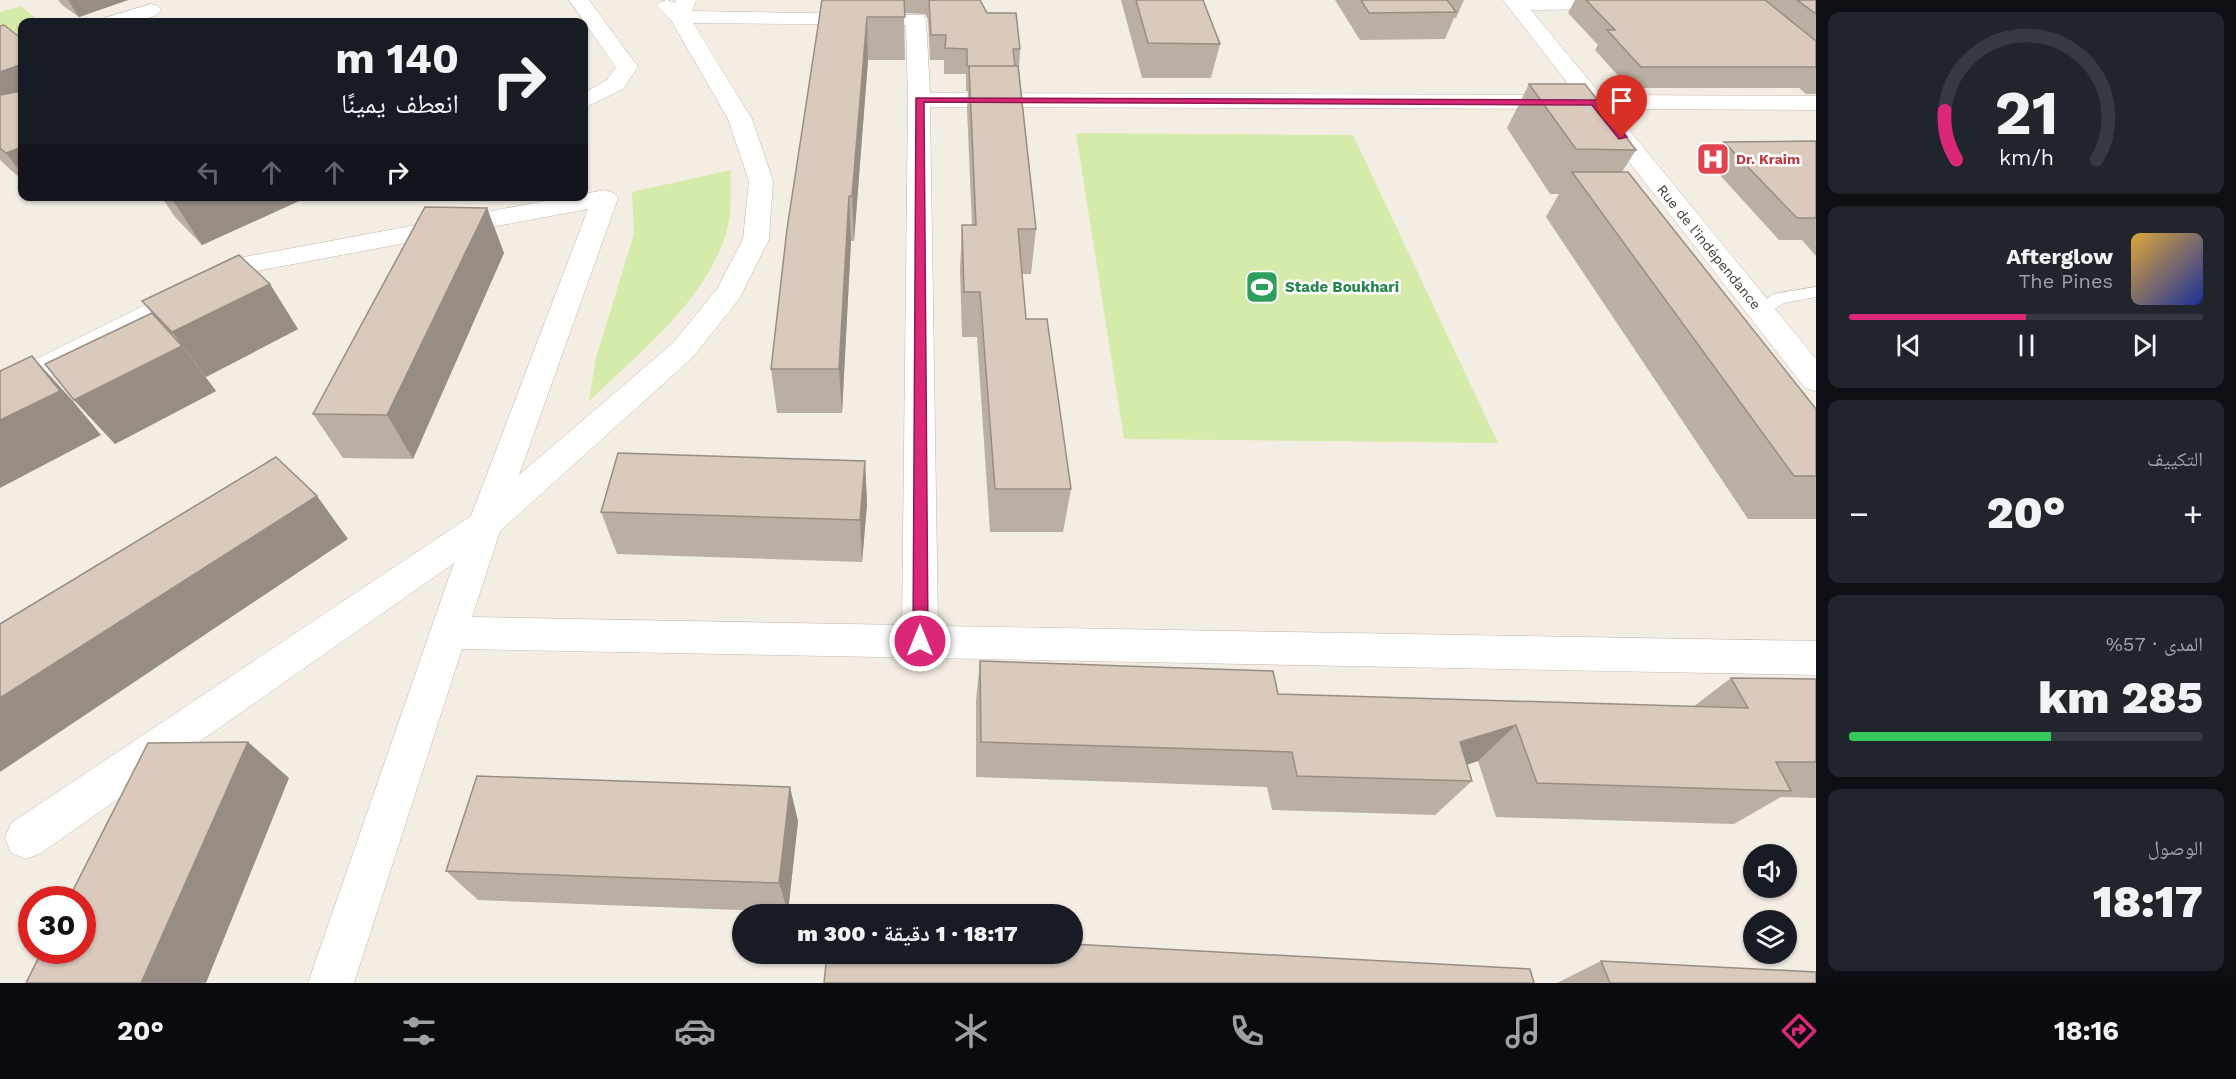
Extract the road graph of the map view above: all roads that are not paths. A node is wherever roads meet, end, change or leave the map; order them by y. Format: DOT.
graph roads {
  1 [pos="579,0"];
  2 [pos="1515,2"];
  3 [pos="1631,3"];
  4 [pos="675,6"];
  5 [pos="150,11"];
  6 [pos="125,18"];
  7 [pos="588,99"];
  8 [pos="919,100"];
  9 [pos="1595,102"];
  10 [pos="1816,103"];
  11 [pos="1816,292"];
  12 [pos="1761,311"];
  13 [pos="1816,380"];
  14 [pos="0,390"];
  15 [pos="485,524"];
  16 [pos="450,633"];
  17 [pos="920,641"];
  18 [pos="1816,658"];
  19 [pos="26,838"];
  20 [pos="331,983"];
  1 -- 7 [label="street"];
  2 -- 3 [label="street"];
  2 -- 9 [label="street, Rue de l'indépendance"];
  4 -- 8 [label="street"];
  4 -- 15 [label="street"];
  5 -- 6 [label="street"];
  8 -- 9 [label="street"];
  8 -- 17 [label="street"];
  9 -- 10 [label="street"];
  9 -- 12 [label="street, Rue de l'indépendance"];
  11 -- 12 [label="lane"];
  12 -- 13 [label="street, Rue de l'indépendance"];
  14 -- 15 [label="street"];
  15 -- 16 [label="street"];
  15 -- 19 [label="street"];
  16 -- 17 [label="street"];
  16 -- 20 [label="street"];
  17 -- 18 [label="street"];
}
